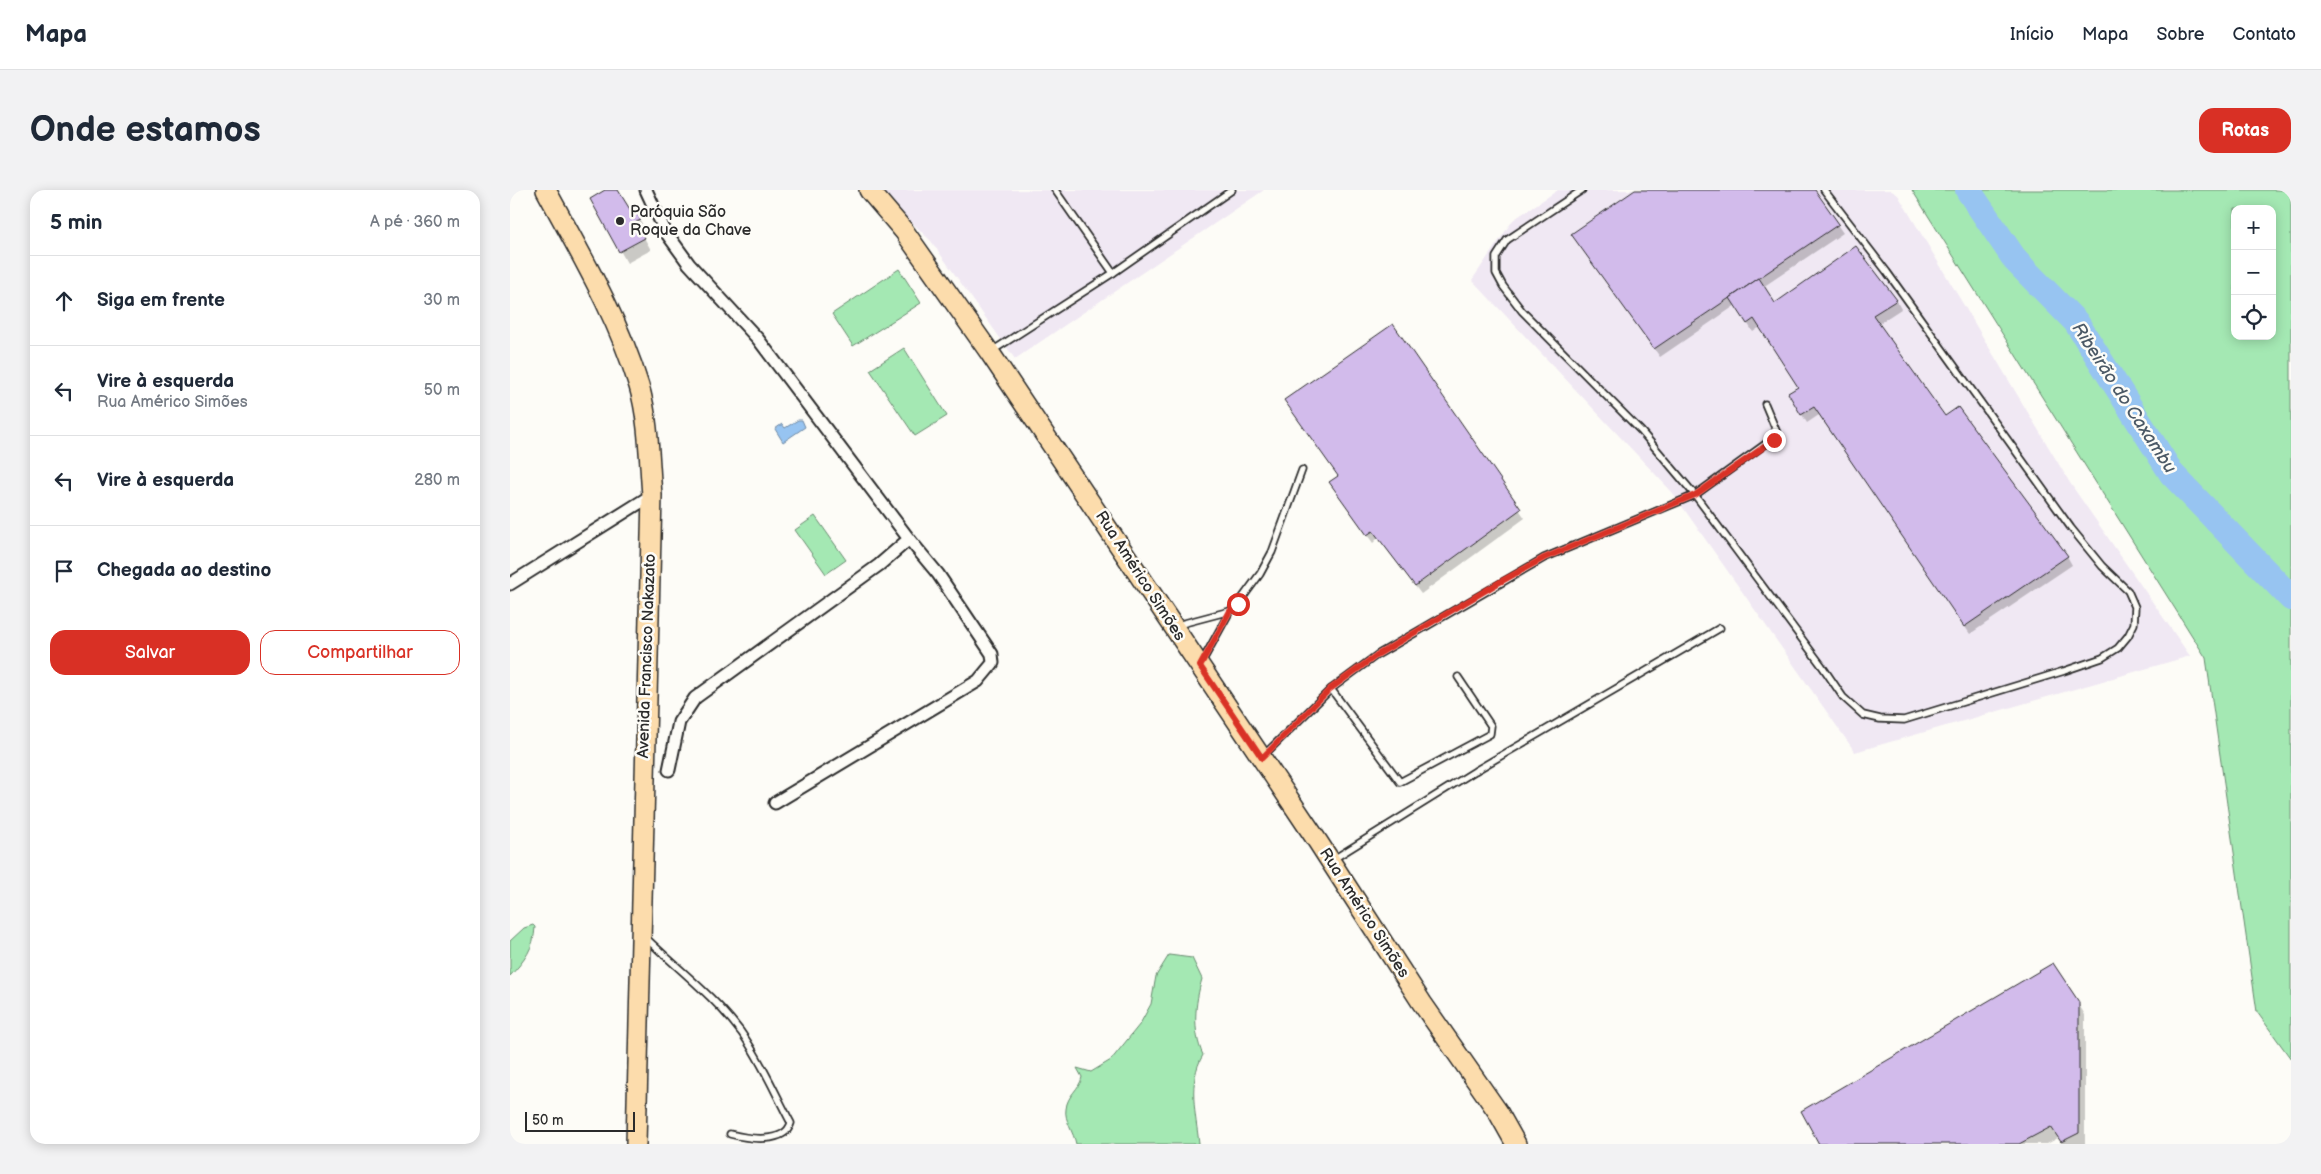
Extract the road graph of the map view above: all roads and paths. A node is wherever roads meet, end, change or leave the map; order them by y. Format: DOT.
graph roads {
  1 [pos="546,190"];
  2 [pos="646,190"];
  3 [pos="869,190"];
  4 [pos="1055,190"];
  5 [pos="1232,190"];
  6 [pos="1582,190"];
  7 [pos="1824,190"];
  8 [pos="1113,273"];
  9 [pos="990,352"];
  10 [pos="1765,404"];
  11 [pos="1302,470"];
  12 [pos="652,495"];
  13 [pos="1695,495"];
  14 [pos="909,539"];
  15 [pos="510,584"];
  16 [pos="1230,611"];
  17 [pos="1173,626"];
  18 [pos="1720,628"];
  19 [pos="1200,666"];
  20 [pos="1458,677"];
  21 [pos="1330,689"];
  22 [pos="1262,758"];
  23 [pos="669,770"];
  24 [pos="775,803"];
  25 [pos="1330,861"];
  26 [pos="642,934"];
  27 [pos="730,1134"];
  28 [pos="636,1144"];
  29 [pos="1516,1144"];
  1 -- 12 [label="main road, Avenida Francisco Nakazato"];
  2 -- 14 [label="street"];
  3 -- 9 [label="main road, Rua Américo Simões"];
  4 -- 8 [label="lane"];
  5 -- 8 [label="lane"];
  6 -- 13 [label="lane"];
  7 -- 13 [label="lane"];
  8 -- 9 [label="lane"];
  9 -- 17 [label="main road, Rua Américo Simões"];
  10 -- 13 [label="lane"];
  11 -- 16 [label="lane"];
  12 -- 15 [label="street"];
  12 -- 26 [label="main road, Avenida Francisco Nakazato"];
  13 -- 21 [label="lane"];
  14 -- 23 [label="street"];
  14 -- 24 [label="street"];
  16 -- 17 [label="lane"];
  16 -- 19 [label="lane"];
  17 -- 19 [label="main road, Rua Américo Simões"];
  18 -- 25 [label="lane"];
  19 -- 22 [label="main road, Rua Américo Simões"];
  20 -- 21 [label="lane"];
  21 -- 22 [label="lane"];
  22 -- 25 [label="main road, Rua Américo Simões"];
  25 -- 29 [label="main road, Rua Américo Simões"];
  26 -- 27 [label="lane"];
  26 -- 28 [label="main road, Avenida Francisco Nakazato"];
}
